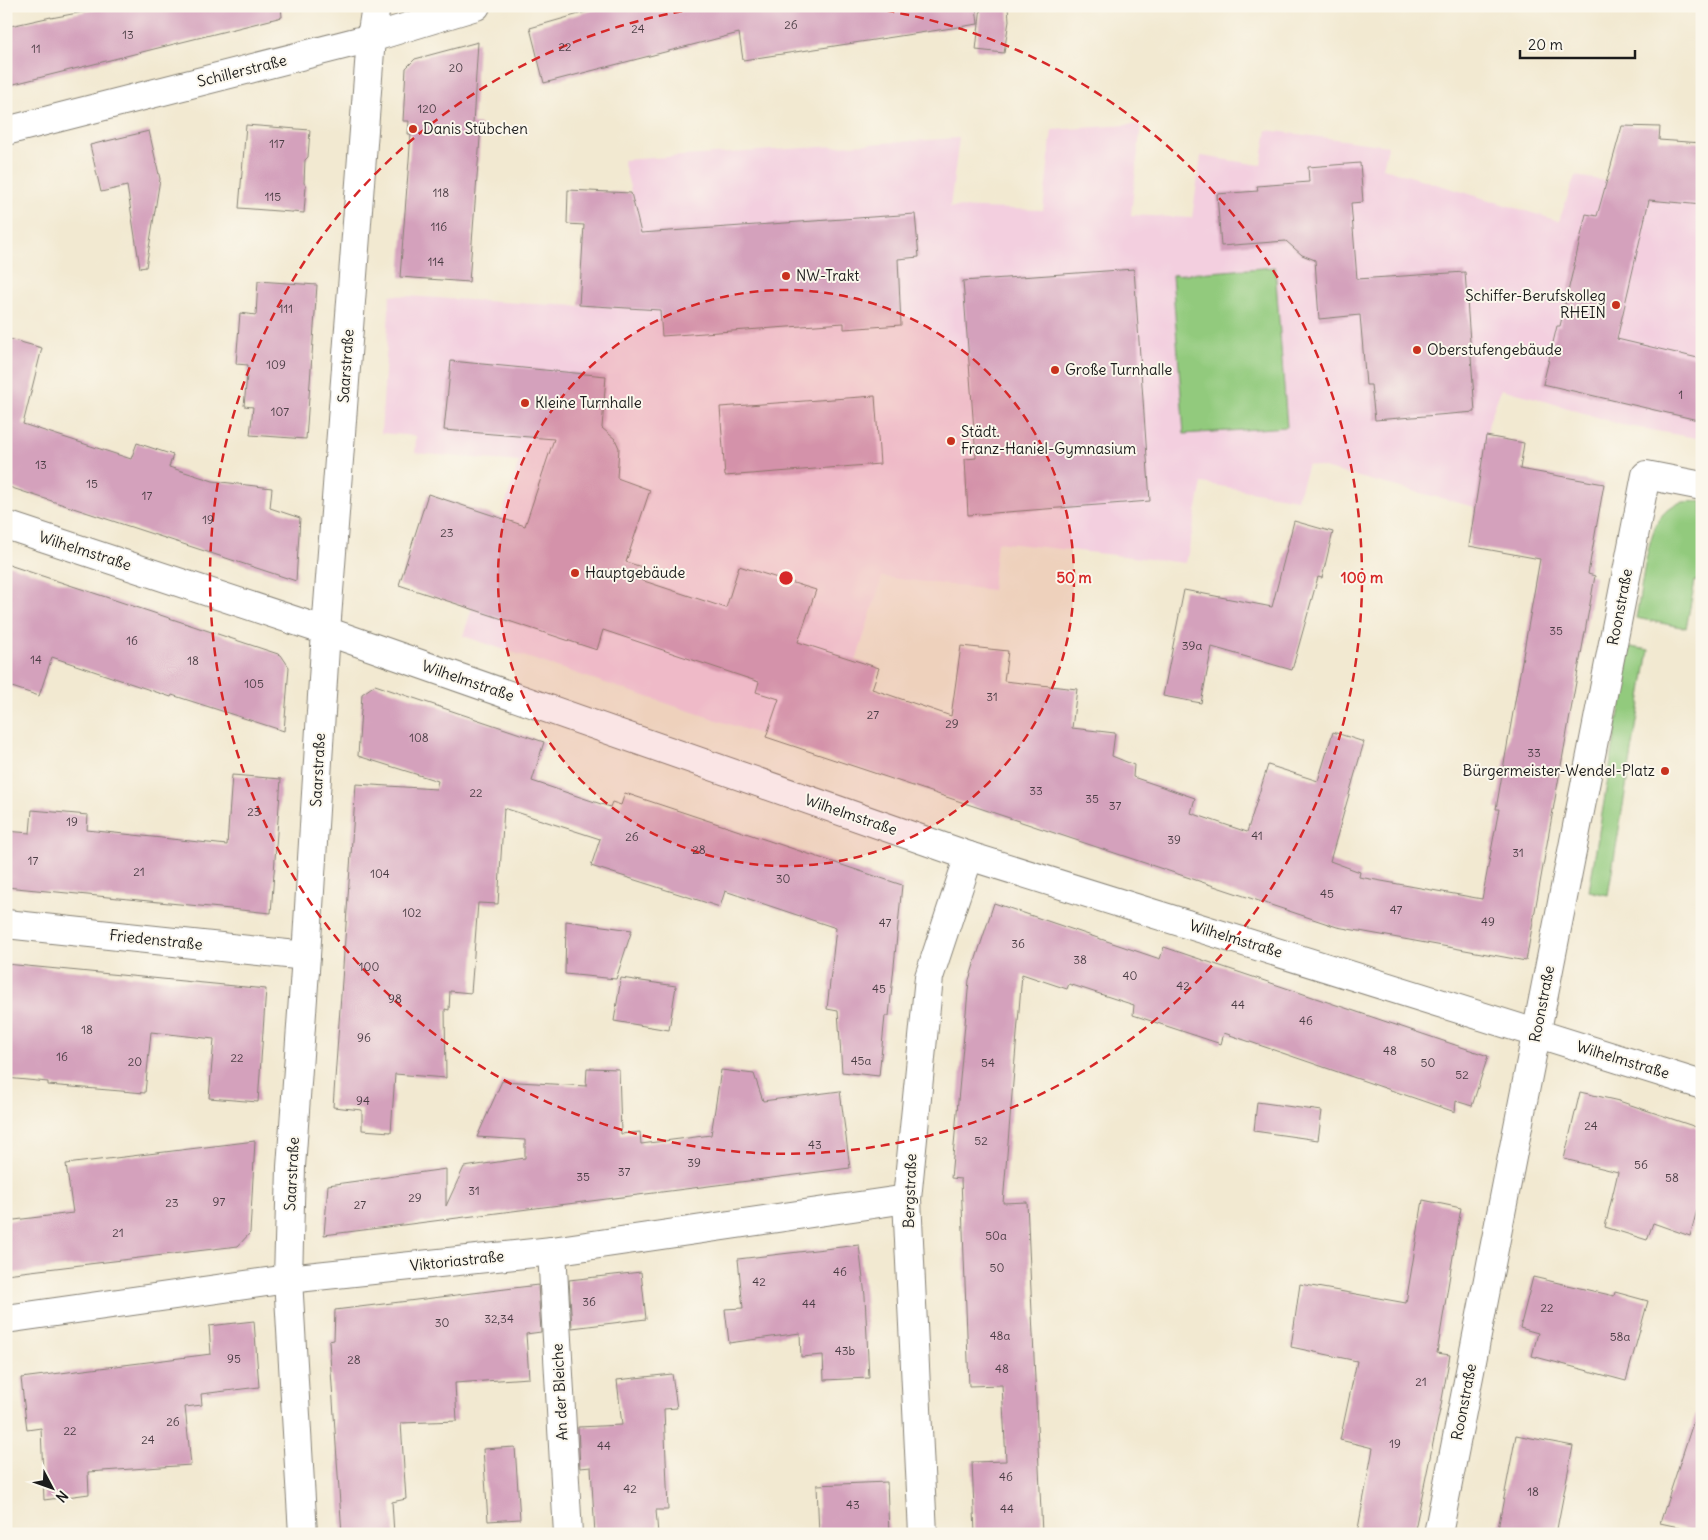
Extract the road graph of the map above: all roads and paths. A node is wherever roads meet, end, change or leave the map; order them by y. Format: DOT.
graph roads {
  1 [pos="376,6"];
  2 [pos="476,6"];
  3 [pos="371,38"];
  4 [pos="6,131"];
  5 [pos="1702,486"];
  6 [pos="6,525"];
  7 [pos="326,632"];
  8 [pos="969,856"];
  9 [pos="6,924"];
  10 [pos="306,956"];
  11 [pos="1536,1033"];
  12 [pos="1702,1085"];
  13 [pos="907,1199"];
  14 [pos="552,1251"];
  15 [pos="288,1279"];
  16 [pos="6,1319"];
  17 [pos="303,1534"];
  18 [pos="568,1534"];
  19 [pos="923,1534"];
  20 [pos="1438,1534"];
  1 -- 3 [label="street, Saarstraße"];
  2 -- 3 [label="street, Schillerstraße"];
  3 -- 4 [label="street, Schillerstraße"];
  3 -- 7 [label="street, Saarstraße"];
  5 -- 11 [label="street, Roonstraße"];
  6 -- 7 [label="street, Wilhelmstraße"];
  7 -- 8 [label="street, Wilhelmstraße"];
  7 -- 10 [label="street, Saarstraße"];
  8 -- 11 [label="street, Wilhelmstraße"];
  8 -- 13 [label="street, Bergstraße"];
  9 -- 10 [label="street, Friedenstraße"];
  10 -- 15 [label="street, Saarstraße"];
  11 -- 12 [label="street, Wilhelmstraße"];
  11 -- 20 [label="street, Roonstraße"];
  13 -- 14 [label="street, Viktoriastraße"];
  13 -- 19 [label="street, Bergstraße"];
  14 -- 15 [label="street, Viktoriastraße"];
  14 -- 18 [label="street, An der Bleiche"];
  15 -- 16 [label="street, Viktoriastraße"];
  15 -- 17 [label="street, Saarstraße"];
}
